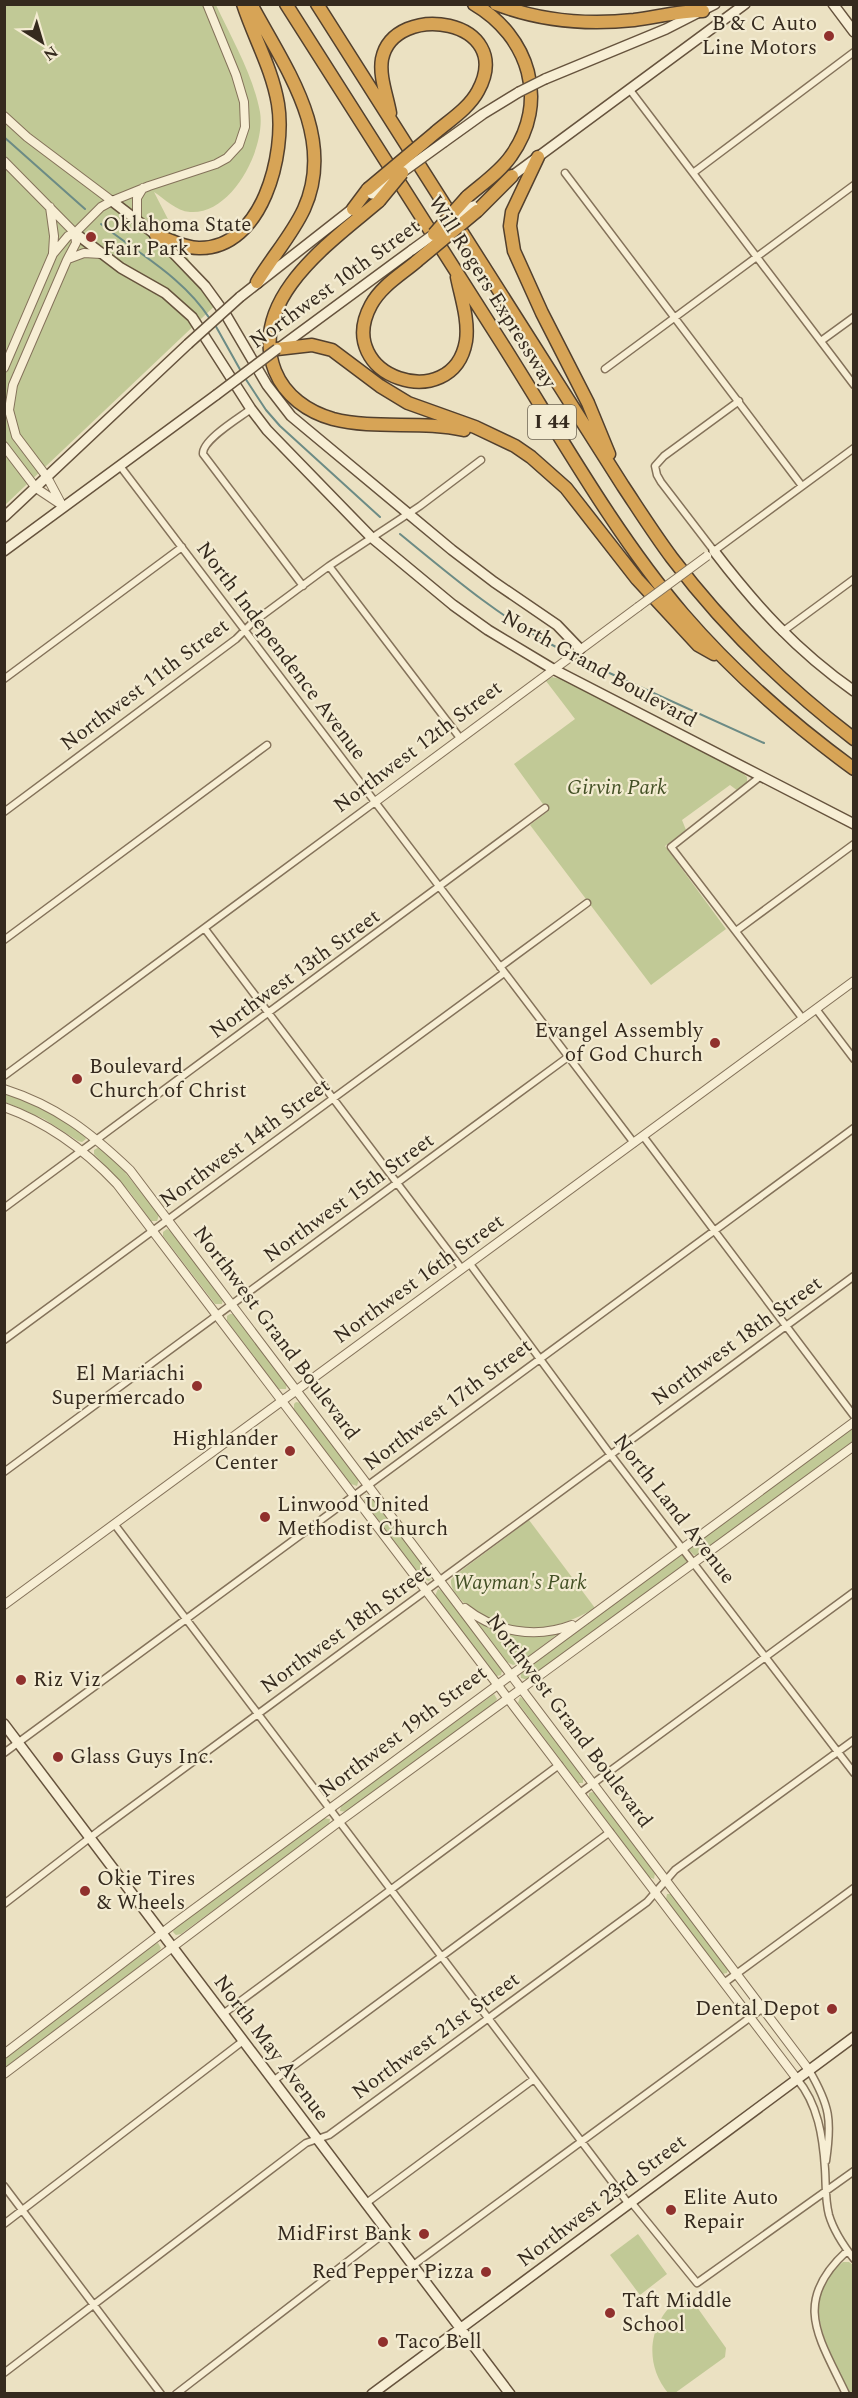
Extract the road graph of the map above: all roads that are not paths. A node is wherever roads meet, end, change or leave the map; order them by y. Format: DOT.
graph roads {
  1 [pos="207,4"];
  2 [pos="243,4"];
  3 [pos="251,4"];
  4 [pos="286,4"];
  5 [pos="317,4"];
  6 [pos="474,4"];
  7 [pos="496,4"];
  8 [pos="715,4"];
  9 [pos="746,4"];
  10 [pos="833,4"];
  11 [pos="703,11"];
  12 [pos="854,32"];
  13 [pos="854,52"];
  14 [pos="630,90"];
  15 [pos="4,116"];
  16 [pos="392,123"];
  17 [pos="440,137"];
  18 [pos="538,156"];
  19 [pos="4,160"];
  20 [pos="402,173"];
  21 [pos="565,173"];
  22 [pos="693,173"];
  23 [pos="512,176"];
  24 [pos="854,185"];
  25 [pos="143,188"];
  26 [pos="373,195"];
  27 [pos="112,201"];
  28 [pos="472,205"];
  29 [pos="50,207"];
  30 [pos="353,209"];
  31 [pos="137,220"];
  32 [pos="75,233"];
  33 [pos="434,234"];
  34 [pos="156,235"];
  35 [pos="53,254"];
  36 [pos="101,254"];
  37 [pos="415,255"];
  38 [pos="756,257"];
  39 [pos="67,260"];
  40 [pos="455,270"];
  41 [pos="257,282"];
  42 [pos="675,316"];
  43 [pos="854,317"];
  44 [pos="821,341"];
  45 [pos="286,346"];
  46 [pos="4,368"];
  47 [pos="605,369"];
  48 [pos="854,385"];
  49 [pos="739,401"];
  50 [pos="251,410"];
  51 [pos="498,437"];
  52 [pos="4,446"];
  53 [pos="854,448"];
  54 [pos="481,460"];
  55 [pos="120,466"];
  56 [pos="47,477"];
  57 [pos="622,486"];
  58 [pos="802,486"];
  59 [pos="36,488"];
  60 [pos="63,507"];
  61 [pos="408,514"];
  62 [pos="4,517"];
  63 [pos="371,537"];
  64 [pos="182,547"];
  65 [pos="4,551"];
  66 [pos="710,553"];
  67 [pos="329,566"];
  68 [pos="854,579"];
  69 [pos="303,586"];
  70 [pos="245,630"];
  71 [pos="782,632"];
  72 [pos="578,651"];
  73 [pos="726,661"];
  74 [pos="553,669"];
  75 [pos="4,679"];
  76 [pos="854,691"];
  77 [pos="460,738"];
  78 [pos="854,740"];
  79 [pos="267,745"];
  80 [pos="854,769"];
  81 [pos="761,777"];
  82 [pos="375,802"];
  83 [pos="545,808"];
  84 [pos="4,812"];
  85 [pos="854,824"];
  86 [pos="854,844"];
  87 [pos="440,887"];
  88 [pos="587,903"];
  89 [pos="205,929"];
  90 [pos="736,931"];
  91 [pos="4,940"];
  92 [pos="502,970"];
  93 [pos="854,981"];
  94 [pos="816,1009"];
  95 [pos="269,1014"];
  96 [pos="803,1018"];
  97 [pos="568,1057"];
  98 [pos="854,1059"];
  99 [pos="4,1076"];
  100 [pos="4,1089"];
  101 [pos="333,1099"];
  102 [pos="5,1107"];
  103 [pos="854,1128"];
  104 [pos="643,1136"];
  105 [pos="98,1139"];
  106 [pos="634,1143"];
  107 [pos="82,1150"];
  108 [pos="398,1183"];
  109 [pos="4,1208"];
  110 [pos="168,1220"];
  111 [pos="153,1231"];
  112 [pos="714,1231"];
  113 [pos="466,1267"];
  114 [pos="854,1276"];
  115 [pos="232,1305"];
  116 [pos="218,1315"];
  117 [pos="786,1326"];
  118 [pos="4,1340"];
  119 [pos="538,1359"];
  120 [pos="297,1391"];
  121 [pos="282,1401"];
  122 [pos="854,1416"];
  123 [pos="854,1422"];
  124 [pos="854,1446"];
  125 [pos="610,1454"];
  126 [pos="4,1472"];
  127 [pos="368,1485"];
  128 [pos="354,1496"];
  129 [pos="115,1525"];
  130 [pos="683,1548"];
  131 [pos="695,1563"];
  132 [pos="440,1580"];
  133 [pos="426,1591"];
  134 [pos="854,1592"];
  135 [pos="456,1601"];
  136 [pos="4,1605"];
  137 [pos="187,1618"];
  138 [pos="585,1620"];
  139 [pos="766,1656"];
  140 [pos="511,1674"];
  141 [pos="498,1685"];
  142 [pos="522,1689"];
  143 [pos="508,1698"];
  144 [pos="258,1713"];
  145 [pos="4,1724"];
  146 [pos="854,1740"];
  147 [pos="18,1743"];
  148 [pos="837,1752"];
  149 [pos="4,1753"];
  150 [pos="559,1766"];
  151 [pos="854,1773"];
  152 [pos="593,1784"];
  153 [pos="580,1793"];
  154 [pos="330,1809"];
  155 [pos="340,1821"];
  156 [pos="609,1832"];
  157 [pos="90,1838"];
  158 [pos="666,1880"];
  159 [pos="854,1888"];
  160 [pos="391,1890"];
  161 [pos="655,1892"];
  162 [pos="4,1904"];
  163 [pos="162,1933"];
  164 [pos="172,1946"];
  165 [pos="441,1956"];
  166 [pos="736,1974"];
  167 [pos="724,1983"];
  168 [pos="763,2008"];
  169 [pos="223,2014"];
  170 [pos="489,2018"];
  171 [pos="750,2018"];
  172 [pos="854,2037"];
  173 [pos="243,2041"];
  174 [pos="4,2054"];
  175 [pos="809,2070"];
  176 [pos="4,2074"];
  177 [pos="534,2079"];
  178 [pos="797,2079"];
  179 [pos="273,2081"];
  180 [pos="317,2139"];
  181 [pos="581,2142"];
  182 [pos="825,2168"];
  183 [pos="854,2171"];
  184 [pos="4,2186"];
  185 [pos="826,2192"];
  186 [pos="630,2202"];
  187 [pos="365,2204"];
  188 [pos="23,2210"];
  189 [pos="4,2224"];
  190 [pos="386,2232"];
  191 [pos="847,2251"];
  192 [pos="854,2259"];
  193 [pos="412,2266"];
  194 [pos="95,2304"];
  195 [pos="460,2329"];
  196 [pos="4,2373"];
  197 [pos="161,2394"];
  198 [pos="176,2394"];
  199 [pos="372,2394"];
  200 [pos="510,2394"];
  201 [pos="846,2394"];
  1 -- 25 [label="street"];
  2 -- 34 [label="highway"];
  3 -- 41 [label="highway"];
  4 -- 40 [label="highway, Will Rogers Expressway / I 44"];
  5 -- 16 [label="highway, Will Rogers Expressway / I 44"];
  6 -- 28 [label="highway"];
  7 -- 11 [label="highway"];
  8 -- 11 [label="main road"];
  9 -- 14 [label="main road"];
  10 -- 12 [label="main road"];
  11 -- 17 [label="main road, bridge"];
  13 -- 22 [label="street"];
  14 -- 18 [label="main road"];
  14 -- 22 [label="street"];
  15 -- 27 [label="street"];
  16 -- 17 [label="highway"];
  16 -- 57 [label="highway, Will Rogers Expressway / I 44"];
  17 -- 20 [label="main road, bridge"];
  17 -- 26 [label="highway, bridge"];
  18 -- 23 [label="main road"];
  18 -- 57 [label="highway"];
  19 -- 29 [label="street"];
  20 -- 26 [label="highway, bridge"];
  21 -- 42 [label="street"];
  22 -- 38 [label="street"];
  23 -- 28 [label="highway"];
  24 -- 38 [label="street"];
  25 -- 27 [label="street"];
  25 -- 31 [label="street"];
  26 -- 30 [label="highway"];
  26 -- 51 [label="highway"];
  27 -- 31 [label="main road, North Grand Boulevard"];
  27 -- 32 [label="street"];
  28 -- 33 [label="highway, bridge"];
  28 -- 37 [label="highway, bridge"];
  29 -- 32 [label="street"];
  29 -- 35 [label="street"];
  30 -- 41 [label="main road, Northwest 10th Street"];
  31 -- 34 [label="main road, North Grand Boulevard"];
  32 -- 35 [label="street"];
  32 -- 36 [label="main road, North Grand Boulevard"];
  32 -- 39 [label="street"];
  33 -- 37 [label="main road, Northwest 10th Street, bridge"];
  34 -- 61 [label="main road, North Grand Boulevard"];
  35 -- 46 [label="street"];
  36 -- 39 [label="street"];
  36 -- 50 [label="main road, North Grand Boulevard"];
  37 -- 40 [label="highway"];
  37 -- 45 [label="main road, Northwest 10th Street"];
  38 -- 42 [label="street"];
  38 -- 44 [label="street"];
  39 -- 56 [label="street"];
  40 -- 73 [label="highway, Will Rogers Expressway / I 44"];
  41 -- 56 [label="main road, Northwest 10th Street, bridge"];
  42 -- 47 [label="street"];
  42 -- 49 [label="street"];
  43 -- 44 [label="street"];
  44 -- 48 [label="street"];
  45 -- 51 [label="highway"];
  45 -- 55 [label="main road, Northwest 10th Street, bridge"];
  49 -- 58 [label="street"];
  49 -- 66 [label="street"];
  50 -- 63 [label="main road, North Grand Boulevard"];
  50 -- 69 [label="street"];
  51 -- 73 [label="highway"];
  52 -- 59 [label="street"];
  53 -- 58 [label="street, Northwest 12th Street"];
  54 -- 61 [label="street, Northwest 11th Street"];
  55 -- 60 [label="main road, Northwest 10th Street"];
  55 -- 64 [label="street, North Independence Avenue"];
  56 -- 59 [label="main road, Northwest 10th Street"];
  56 -- 60 [label="street"];
  57 -- 78 [label="highway, Will Rogers Expressway / I 44"];
  58 -- 66 [label="street, Northwest 12th Street"];
  59 -- 60 [label="street"];
  59 -- 62 [label="main road, Northwest 10th Street"];
  60 -- 65 [label="main road, Northwest 10th Street"];
  61 -- 63 [label="street, Northwest 11th Street"];
  61 -- 72 [label="main road, North Grand Boulevard"];
  63 -- 67 [label="street, Northwest 11th Street"];
  63 -- 74 [label="main road, North Grand Boulevard"];
  64 -- 70 [label="street, North Independence Avenue"];
  64 -- 75 [label="street"];
  66 -- 71 [label="main road"];
  66 -- 72 [label="street, Northwest 12th Street, bridge"];
  67 -- 69 [label="street, Northwest 11th Street"];
  67 -- 77 [label="street"];
  68 -- 71 [label="street"];
  69 -- 70 [label="street, Northwest 11th Street"];
  70 -- 82 [label="street, North Independence Avenue"];
  70 -- 84 [label="street, Northwest 11th Street"];
  71 -- 76 [label="main road"];
  72 -- 74 [label="street, Northwest 12th Street"];
  73 -- 80 [label="highway, Will Rogers Expressway / I 44"];
  74 -- 77 [label="street, Northwest 12th Street"];
  74 -- 81 [label="main road, North Grand Boulevard"];
  77 -- 82 [label="street, Northwest 12th Street"];
  79 -- 91 [label="street"];
  81 -- 85 [label="main road, North Grand Boulevard"];
  81 -- 90 [label="street"];
  82 -- 87 [label="street, North Independence Avenue"];
  82 -- 89 [label="street, Northwest 12th Street"];
  83 -- 87 [label="street, Northwest 13th Street"];
  86 -- 90 [label="street"];
  87 -- 92 [label="street, North Independence Avenue"];
  87 -- 95 [label="street, Northwest 13th Street"];
  88 -- 92 [label="street, Northwest 14th Street"];
  89 -- 95 [label="street, North Land Avenue"];
  89 -- 99 [label="street, Northwest 12th Street"];
  90 -- 96 [label="street"];
  92 -- 97 [label="street, North Independence Avenue"];
  92 -- 101 [label="street, Northwest 14th Street"];
  93 -- 94 [label="street, Northwest 16th Street"];
  94 -- 96 [label="street, Northwest 16th Street"];
  94 -- 98 [label="street"];
  95 -- 101 [label="street, North Land Avenue"];
  95 -- 105 [label="street, Northwest 13th Street"];
  96 -- 104 [label="street, Northwest 16th Street"];
  97 -- 106 [label="street, North Independence Avenue"];
  97 -- 108 [label="street, Northwest 15th Street"];
  100 -- 105 [label="street, Northwest Grand Boulevard"];
  101 -- 108 [label="street, North Land Avenue"];
  101 -- 110 [label="street, Northwest 14th Street"];
  102 -- 107 [label="street"];
  103 -- 112 [label="street, Northwest 17th Street"];
  104 -- 106 [label="street, Northwest 16th Street"];
  104 -- 112 [label="street"];
  105 -- 107 [label="street, Northwest 13th Street"];
  105 -- 110 [label="street, Northwest Grand Boulevard"];
  106 -- 113 [label="street, Northwest 16th Street"];
  107 -- 109 [label="street, Northwest 13th Street"];
  107 -- 111 [label="street"];
  108 -- 113 [label="street, North Land Avenue"];
  108 -- 115 [label="street, Northwest 15th Street"];
  110 -- 111 [label="street, Northwest 14th Street"];
  110 -- 115 [label="street, Northwest Grand Boulevard"];
  111 -- 116 [label="street"];
  111 -- 118 [label="street, Northwest 14th Street"];
  112 -- 117 [label="street"];
  112 -- 119 [label="street, Northwest 17th Street"];
  113 -- 119 [label="street, North Land Avenue"];
  113 -- 120 [label="street, Northwest 16th Street"];
  114 -- 117 [label="street, Northwest 18th Street"];
  115 -- 116 [label="street, Northwest 15th Street"];
  115 -- 120 [label="street, Northwest Grand Boulevard"];
  116 -- 121 [label="street"];
  116 -- 126 [label="street, Northwest 15th Street"];
  117 -- 122 [label="street"];
  117 -- 125 [label="street, Northwest 18th Street"];
  119 -- 125 [label="street, North Land Avenue"];
  119 -- 127 [label="street, Northwest 17th Street"];
  120 -- 121 [label="street, Northwest 16th Street"];
  120 -- 127 [label="street, Northwest Grand Boulevard"];
  121 -- 128 [label="street"];
  121 -- 129 [label="street, Northwest 16th Street"];
  123 -- 130 [label="street, Northwest 19th Street"];
  124 -- 131 [label="street, Northwest 19th Street"];
  125 -- 130 [label="street, North Land Avenue"];
  125 -- 132 [label="street, Northwest 18th Street"];
  127 -- 128 [label="street, Northwest 17th Street"];
  127 -- 132 [label="street, Northwest Grand Boulevard"];
  128 -- 133 [label="street"];
  128 -- 137 [label="street, Northwest 17th Street"];
  129 -- 136 [label="street, Northwest 16th Street"];
  129 -- 137 [label="street"];
  130 -- 131 [label="street, North Land Avenue"];
  130 -- 138 [label="street, Northwest 19th Street"];
  131 -- 139 [label="street, North Land Avenue"];
  131 -- 142 [label="street, Northwest 19th Street"];
  132 -- 133 [label="street, Northwest 18th Street"];
  132 -- 135 [label="street, Northwest Grand Boulevard"];
  133 -- 141 [label="street"];
  133 -- 144 [label="street, Northwest 18th Street"];
  134 -- 139 [label="street"];
  135 -- 138 [label="street"];
  135 -- 140 [label="street, Northwest Grand Boulevard"];
  137 -- 144 [label="street"];
  137 -- 147 [label="street, Northwest 17th Street"];
  138 -- 140 [label="street, Northwest 19th Street"];
  139 -- 148 [label="street, North Land Avenue"];
  139 -- 152 [label="street"];
  140 -- 141 [label="street, Northwest 19th Street"];
  140 -- 142 [label="street, Northwest Grand Boulevard"];
  141 -- 143 [label="street"];
  141 -- 154 [label="street, Northwest 19th Street"];
  142 -- 143 [label="street, Northwest 19th Street"];
  142 -- 152 [label="street, Northwest Grand Boulevard"];
  143 -- 150 [label="street"];
  143 -- 155 [label="street, Northwest 19th Street"];
  144 -- 154 [label="street"];
  144 -- 157 [label="street, Northwest 18th Street"];
  145 -- 147 [label="main road, North May Avenue"];
  146 -- 148 [label="street, Northwest 21st Street"];
  147 -- 149 [label="street, Northwest 17th Street"];
  147 -- 157 [label="main road, North May Avenue"];
  148 -- 151 [label="street, North Land Avenue"];
  148 -- 158 [label="street, Northwest 21st Street"];
  150 -- 153 [label="street"];
  150 -- 160 [label="street"];
  152 -- 153 [label="street"];
  152 -- 158 [label="street, Northwest Grand Boulevard"];
  153 -- 156 [label="street"];
  154 -- 155 [label="street"];
  154 -- 163 [label="street, Northwest 19th Street"];
  155 -- 160 [label="street"];
  155 -- 164 [label="street, Northwest 19th Street"];
  156 -- 161 [label="street"];
  156 -- 165 [label="street"];
  157 -- 162 [label="street, Northwest 18th Street"];
  157 -- 163 [label="main road, North May Avenue"];
  158 -- 161 [label="street, Northwest 21st Street"];
  158 -- 166 [label="street, Northwest Grand Boulevard"];
  159 -- 166 [label="street"];
  160 -- 165 [label="street"];
  160 -- 169 [label="street"];
  161 -- 167 [label="street"];
  161 -- 170 [label="street, Northwest 21st Street"];
  163 -- 164 [label="main road, North May Avenue"];
  163 -- 174 [label="street, Northwest 19th Street"];
  164 -- 169 [label="main road, North May Avenue"];
  164 -- 176 [label="street, Northwest 19th Street"];
  165 -- 170 [label="street"];
  165 -- 179 [label="street"];
  166 -- 167 [label="street"];
  166 -- 168 [label="street, Northwest Grand Boulevard"];
  167 -- 171 [label="street"];
  168 -- 171 [label="street"];
  168 -- 175 [label="street, Northwest Grand Boulevard"];
  169 -- 173 [label="main road, North May Avenue"];
  170 -- 177 [label="street"];
  170 -- 180 [label="street, Northwest 21st Street"];
  171 -- 178 [label="street"];
  171 -- 181 [label="street"];
  172 -- 175 [label="main road, Northwest 23rd Street"];
  173 -- 179 [label="main road, North May Avenue"];
  173 -- 188 [label="street"];
  175 -- 178 [label="main road, Northwest 23rd Street"];
  175 -- 182 [label="street"];
  177 -- 181 [label="street"];
  177 -- 187 [label="street"];
  178 -- 182 [label="street"];
  178 -- 186 [label="main road, Northwest 23rd Street"];
  179 -- 180 [label="main road, North May Avenue"];
  180 -- 187 [label="main road, North May Avenue"];
  180 -- 194 [label="street, Northwest 21st Street"];
  181 -- 186 [label="street"];
  181 -- 193 [label="street"];
  182 -- 185 [label="street"];
  183 -- 185 [label="street"];
  184 -- 188 [label="street"];
  185 -- 186 [label="street"];
  185 -- 191 [label="street"];
  186 -- 195 [label="main road, Northwest 23rd Street"];
  187 -- 190 [label="main road, North May Avenue"];
  188 -- 189 [label="street"];
  188 -- 194 [label="street"];
  190 -- 193 [label="main road, North May Avenue"];
  190 -- 198 [label="street"];
  191 -- 192 [label="street"];
  191 -- 201 [label="street"];
  193 -- 195 [label="main road, North May Avenue"];
  194 -- 196 [label="street, Northwest 21st Street"];
  194 -- 197 [label="street"];
  195 -- 199 [label="main road, Northwest 23rd Street"];
  195 -- 200 [label="main road, North May Avenue"];
}
